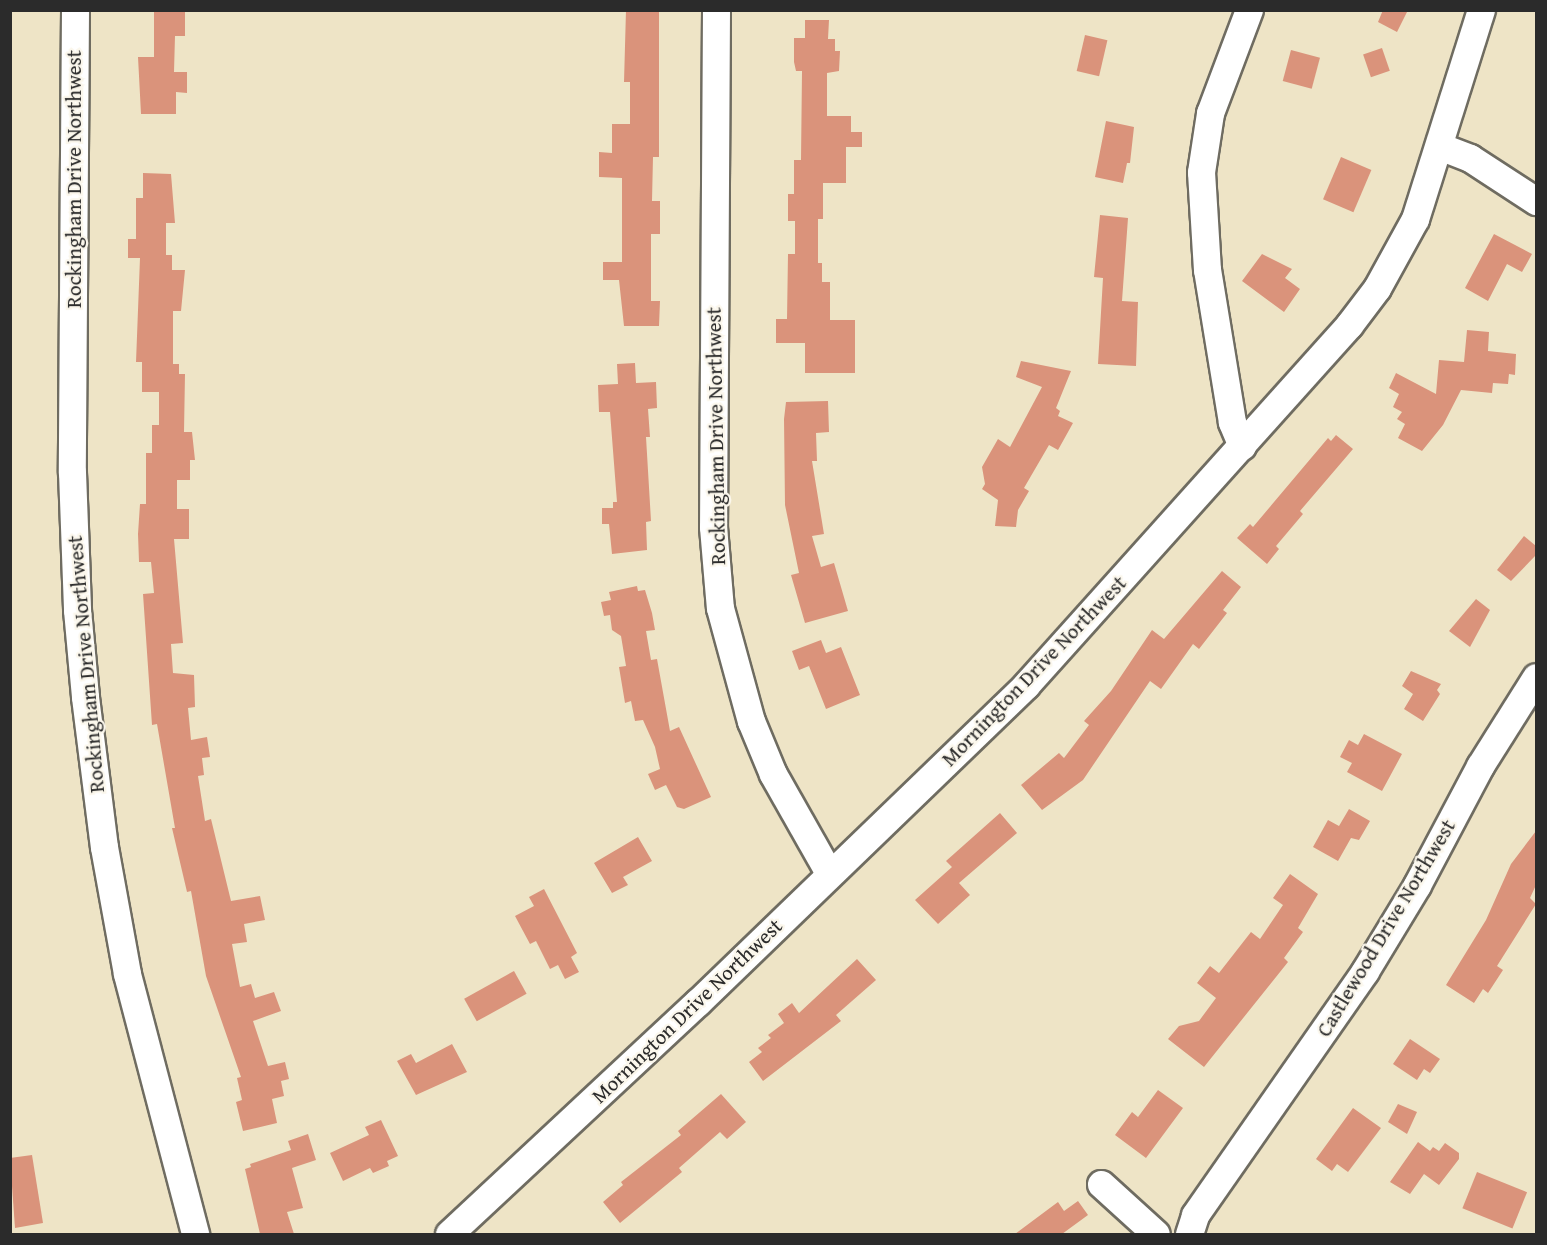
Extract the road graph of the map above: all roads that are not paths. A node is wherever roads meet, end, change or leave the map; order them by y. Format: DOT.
graph roads {
  1 [pos="75,10"];
  2 [pos="716,10"];
  3 [pos="1250,10"];
  4 [pos="1481,10"];
  5 [pos="1439,146"];
  6 [pos="1536,201"];
  7 [pos="1242,446"];
  8 [pos="1536,677"];
  9 [pos="829,873"];
  10 [pos="1101,1184"];
  11 [pos="195,1234"];
  12 [pos="449,1234"];
  13 [pos="1156,1234"];
  14 [pos="1189,1234"];
  1 -- 11 [label="street, Rockingham Drive Northwest"];
  2 -- 9 [label="street, Rockingham Drive Northwest"];
  3 -- 7 [label="street"];
  4 -- 5 [label="street, Mornington Drive Northwest"];
  5 -- 6 [label="street"];
  5 -- 7 [label="street, Mornington Drive Northwest"];
  7 -- 9 [label="street, Mornington Drive Northwest"];
  8 -- 14 [label="street, Castlewood Drive Northwest"];
  9 -- 12 [label="street, Mornington Drive Northwest"];
  10 -- 13 [label="street"];
}
